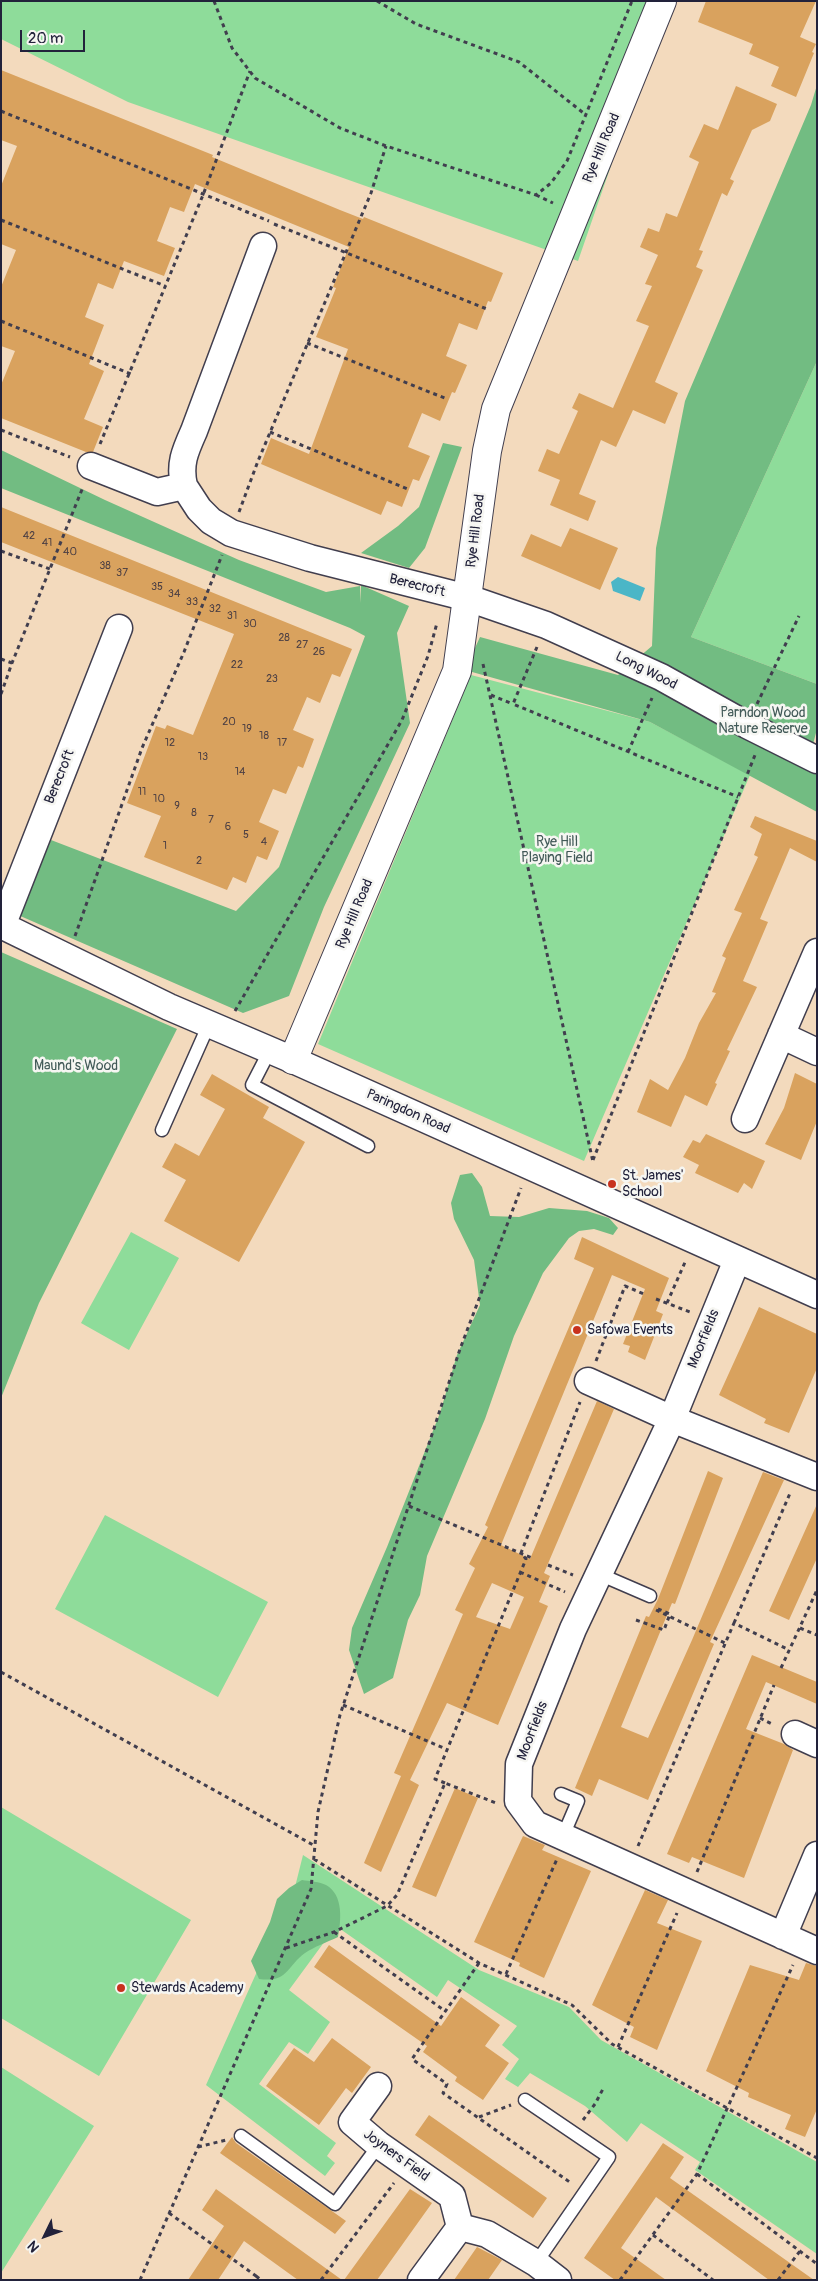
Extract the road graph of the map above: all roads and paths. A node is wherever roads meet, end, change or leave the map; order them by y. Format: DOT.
graph roads {
  1 [pos="214,1"];
  2 [pos="377,1"];
  3 [pos="632,1"];
  4 [pos="662,1"];
  5 [pos="250,71"];
  6 [pos="1,111"];
  7 [pos="586,115"];
  8 [pos="386,146"];
  9 [pos="203,195"];
  10 [pos="1,220"];
  11 [pos="264,246"];
  12 [pos="345,252"];
  13 [pos="165,286"];
  14 [pos="487,310"];
  15 [pos="1,321"];
  16 [pos="307,343"];
  17 [pos="131,374"];
  18 [pos="447,399"];
  19 [pos="1,430"];
  20 [pos="270,432"];
  21 [pos="258,461"];
  22 [pos="91,466"];
  23 [pos="184,486"];
  24 [pos="410,490"];
  25 [pos="1,550"];
  26 [pos="50,569"];
  27 [pos="457,596"];
  28 [pos="800,616"];
  29 [pos="546,625"];
  30 [pos="119,628"];
  31 [pos="184,652"];
  32 [pos="482,656"];
  33 [pos="1,658"];
  34 [pos="12,663"];
  35 [pos="661,677"];
  36 [pos="1,694"];
  37 [pos="491,695"];
  38 [pos="513,704"];
  39 [pos="755,729"];
  40 [pos="628,752"];
  41 [pos="817,760"];
  42 [pos="738,798"];
  43 [pos="2,926"];
  44 [pos="817,952"];
  45 [pos="68,957"];
  46 [pos="234,1012"];
  47 [pos="209,1024"];
  48 [pos="781,1035"];
  49 [pos="817,1052"];
  50 [pos="282,1055"];
  51 [pos="745,1119"];
  52 [pos="162,1130"];
  53 [pos="368,1146"];
  54 [pos="593,1162"];
  55 [pos="530,1167"];
  56 [pos="590,1170"];
  57 [pos="689,1252"];
  58 [pos="737,1260"];
  59 [pos="644,1294"];
  60 [pos="817,1295"];
  61 [pos="656,1299"];
  62 [pos="668,1303"];
  63 [pos="712,1320"];
  64 [pos="588,1381"];
  65 [pos="672,1419"];
  66 [pos="808,1473"];
  67 [pos="409,1506"];
  68 [pos="521,1553"];
  69 [pos="532,1558"];
  70 [pos="548,1565"];
  71 [pos="520,1572"];
  72 [pos="588,1576"];
  73 [pos="817,1590"];
  74 [pos="586,1601"];
  75 [pos="651,1602"];
  76 [pos="656,1608"];
  77 [pos="669,1616"];
  78 [pos="636,1620"];
  79 [pos="734,1624"];
  80 [pos="800,1628"];
  81 [pos="817,1635"];
  82 [pos="725,1643"];
  83 [pos="789,1650"];
  84 [pos="781,1668"];
  85 [pos="1,1672"];
  86 [pos="774,1685"];
  87 [pos="344,1705"];
  88 [pos="446,1749"];
  89 [pos="445,1784"];
  90 [pos="561,1794"];
  91 [pos="523,1807"];
  92 [pos="565,1837"];
  93 [pos="315,1846"];
  94 [pos="817,1855"];
  95 [pos="314,1858"];
  96 [pos="629,1866"];
  97 [pos="687,1892"];
  98 [pos="388,1906"];
  99 [pos="334,1932"];
  100 [pos="801,1944"];
  101 [pos="285,1948"];
  102 [pos="479,1963"];
  103 [pos="506,1974"];
  104 [pos="445,2012"];
  105 [pos="618,2047"];
  106 [pos="378,2086"];
  107 [pos="604,2087"];
  108 [pos="525,2100"];
  109 [pos="728,2107"];
  110 [pos="479,2118"];
  111 [pos="574,2133"];
  112 [pos="241,2136"];
  113 [pos="379,2145"];
  114 [pos="198,2147"];
  115 [pos="817,2158"];
  116 [pos="408,2164"];
  117 [pos="697,2174"];
  118 [pos="585,2193"];
  119 [pos="169,2213"];
  120 [pos="460,2227"];
  121 [pos="653,2235"];
  122 [pos="800,2251"];
  123 [pos="536,2263"];
  124 [pos="817,2264"];
  125 [pos="255,2278"];
  126 [pos="140,2280"];
  127 [pos="261,2280"];
  128 [pos="321,2280"];
  129 [pos="421,2280"];
  130 [pos="558,2280"];
  131 [pos="620,2280"];
  132 [pos="713,2280"];
  133 [pos="778,2280"];
  1 -- 5 [label="path"];
  2 -- 7 [label="path"];
  3 -- 7 [label="path"];
  4 -- 27 [label="street, Rye Hill Road"];
  5 -- 8 [label="path"];
  5 -- 9 [label="path"];
  6 -- 9 [label="path"];
  7 -- 8 [label="path"];
  8 -- 12 [label="path"];
  9 -- 12 [label="path"];
  9 -- 13 [label="path"];
  10 -- 13 [label="path"];
  11 -- 23 [label="street, Berecroft"];
  12 -- 14 [label="path"];
  12 -- 16 [label="path"];
  13 -- 17 [label="path"];
  15 -- 17 [label="path"];
  16 -- 18 [label="path"];
  16 -- 20 [label="path"];
  17 -- 22 [label="path"];
  19 -- 22 [label="path"];
  20 -- 21 [label="path"];
  20 -- 24 [label="path"];
  22 -- 23 [label="street"];
  22 -- 26 [label="path"];
  23 -- 27 [label="street, Berecroft"];
  25 -- 26 [label="path"];
  26 -- 34 [label="path"];
  27 -- 29 [label="street, Long Wood"];
  27 -- 46 [label="path"];
  27 -- 50 [label="street, Rye Hill Road"];
  28 -- 39 [label="path"];
  29 -- 35 [label="street, Long Wood"];
  29 -- 38 [label="path"];
  30 -- 43 [label="street, Berecroft"];
  31 -- 45 [label="path"];
  32 -- 37 [label="path"];
  33 -- 34 [label="path"];
  34 -- 36 [label="path"];
  35 -- 39 [label="street, Long Wood"];
  35 -- 40 [label="path"];
  37 -- 38 [label="path"];
  37 -- 54 [label="path"];
  38 -- 40 [label="path"];
  39 -- 41 [label="street, Long Wood"];
  39 -- 42 [label="path"];
  40 -- 42 [label="path"];
  42 -- 54 [label="path"];
  43 -- 45 [label="street, Paringdon Road"];
  44 -- 48 [label="street"];
  45 -- 47 [label="street, Paringdon Road"];
  47 -- 50 [label="street, Paringdon Road"];
  47 -- 52 [label="lane"];
  48 -- 49 [label="street"];
  48 -- 51 [label="street"];
  50 -- 53 [label="lane"];
  50 -- 55 [label="street, Paringdon Road"];
  54 -- 56 [label="path"];
  55 -- 58 [label="street, Paringdon Road"];
  55 -- 67 [label="path"];
  57 -- 62 [label="path"];
  58 -- 60 [label="street, Paringdon Road"];
  58 -- 63 [label="street, Moorfields"];
  59 -- 64 [label="path"];
  61 -- 62 [label="path"];
  62 -- 63 [label="path"];
  63 -- 65 [label="street, Moorfields"];
  64 -- 65 [label="street"];
  64 -- 68 [label="path"];
  65 -- 66 [label="street"];
  65 -- 72 [label="street, Moorfields"];
  66 -- 79 [label="path"];
  67 -- 68 [label="path"];
  67 -- 87 [label="path"];
  68 -- 69 [label="path"];
  68 -- 71 [label="path"];
  70 -- 72 [label="path"];
  71 -- 74 [label="path"];
  71 -- 88 [label="path"];
  72 -- 74 [label="street, Moorfields"];
  72 -- 75 [label="lane"];
  73 -- 80 [label="path"];
  74 -- 91 [label="street, Moorfields"];
  75 -- 77 [label="path"];
  76 -- 77 [label="path"];
  77 -- 78 [label="path"];
  77 -- 82 [label="path"];
  79 -- 82 [label="path"];
  79 -- 83 [label="path"];
  80 -- 81 [label="path"];
  80 -- 83 [label="path"];
  82 -- 96 [label="path"];
  83 -- 84 [label="path"];
  85 -- 93 [label="path"];
  86 -- 97 [label="path"];
  87 -- 88 [label="path"];
  87 -- 93 [label="path"];
  88 -- 89 [label="path"];
  89 -- 91 [label="path"];
  89 -- 98 [label="path"];
  90 -- 92 [label="lane"];
  91 -- 92 [label="street, Moorfields"];
  92 -- 96 [label="street, Moorfields"];
  92 -- 103 [label="path"];
  93 -- 95 [label="path"];
  94 -- 100 [label="street"];
  95 -- 98 [label="path"];
  95 -- 101 [label="path"];
  96 -- 97 [label="street, Moorfields"];
  97 -- 100 [label="street, Moorfields"];
  97 -- 105 [label="path"];
  98 -- 99 [label="path"];
  98 -- 102 [label="path"];
  99 -- 101 [label="path"];
  99 -- 104 [label="path"];
  100 -- 109 [label="path"];
  101 -- 114 [label="path"];
  102 -- 103 [label="path"];
  102 -- 104 [label="path"];
  103 -- 105 [label="path"];
  104 -- 110 [label="path"];
  105 -- 109 [label="path"];
  106 -- 113 [label="street, Joyners Field"];
  107 -- 111 [label="path"];
  108 -- 110 [label="path"];
  108 -- 111 [label="lane"];
  109 -- 115 [label="path"];
  109 -- 117 [label="path"];
  110 -- 118 [label="path"];
  111 -- 118 [label="lane"];
  112 -- 113 [label="lane"];
  112 -- 114 [label="path"];
  113 -- 116 [label="street, Joyners Field"];
  114 -- 119 [label="path"];
  116 -- 120 [label="street, Joyners Field"];
  116 -- 128 [label="path"];
  117 -- 121 [label="path"];
  117 -- 122 [label="path"];
  118 -- 123 [label="lane"];
  119 -- 125 [label="path"];
  119 -- 126 [label="path"];
  120 -- 123 [label="street"];
  120 -- 129 [label="street"];
  121 -- 131 [label="path"];
  121 -- 132 [label="path"];
  122 -- 124 [label="path"];
  122 -- 133 [label="path"];
  123 -- 130 [label="street"];
  125 -- 127 [label="path"];
}
